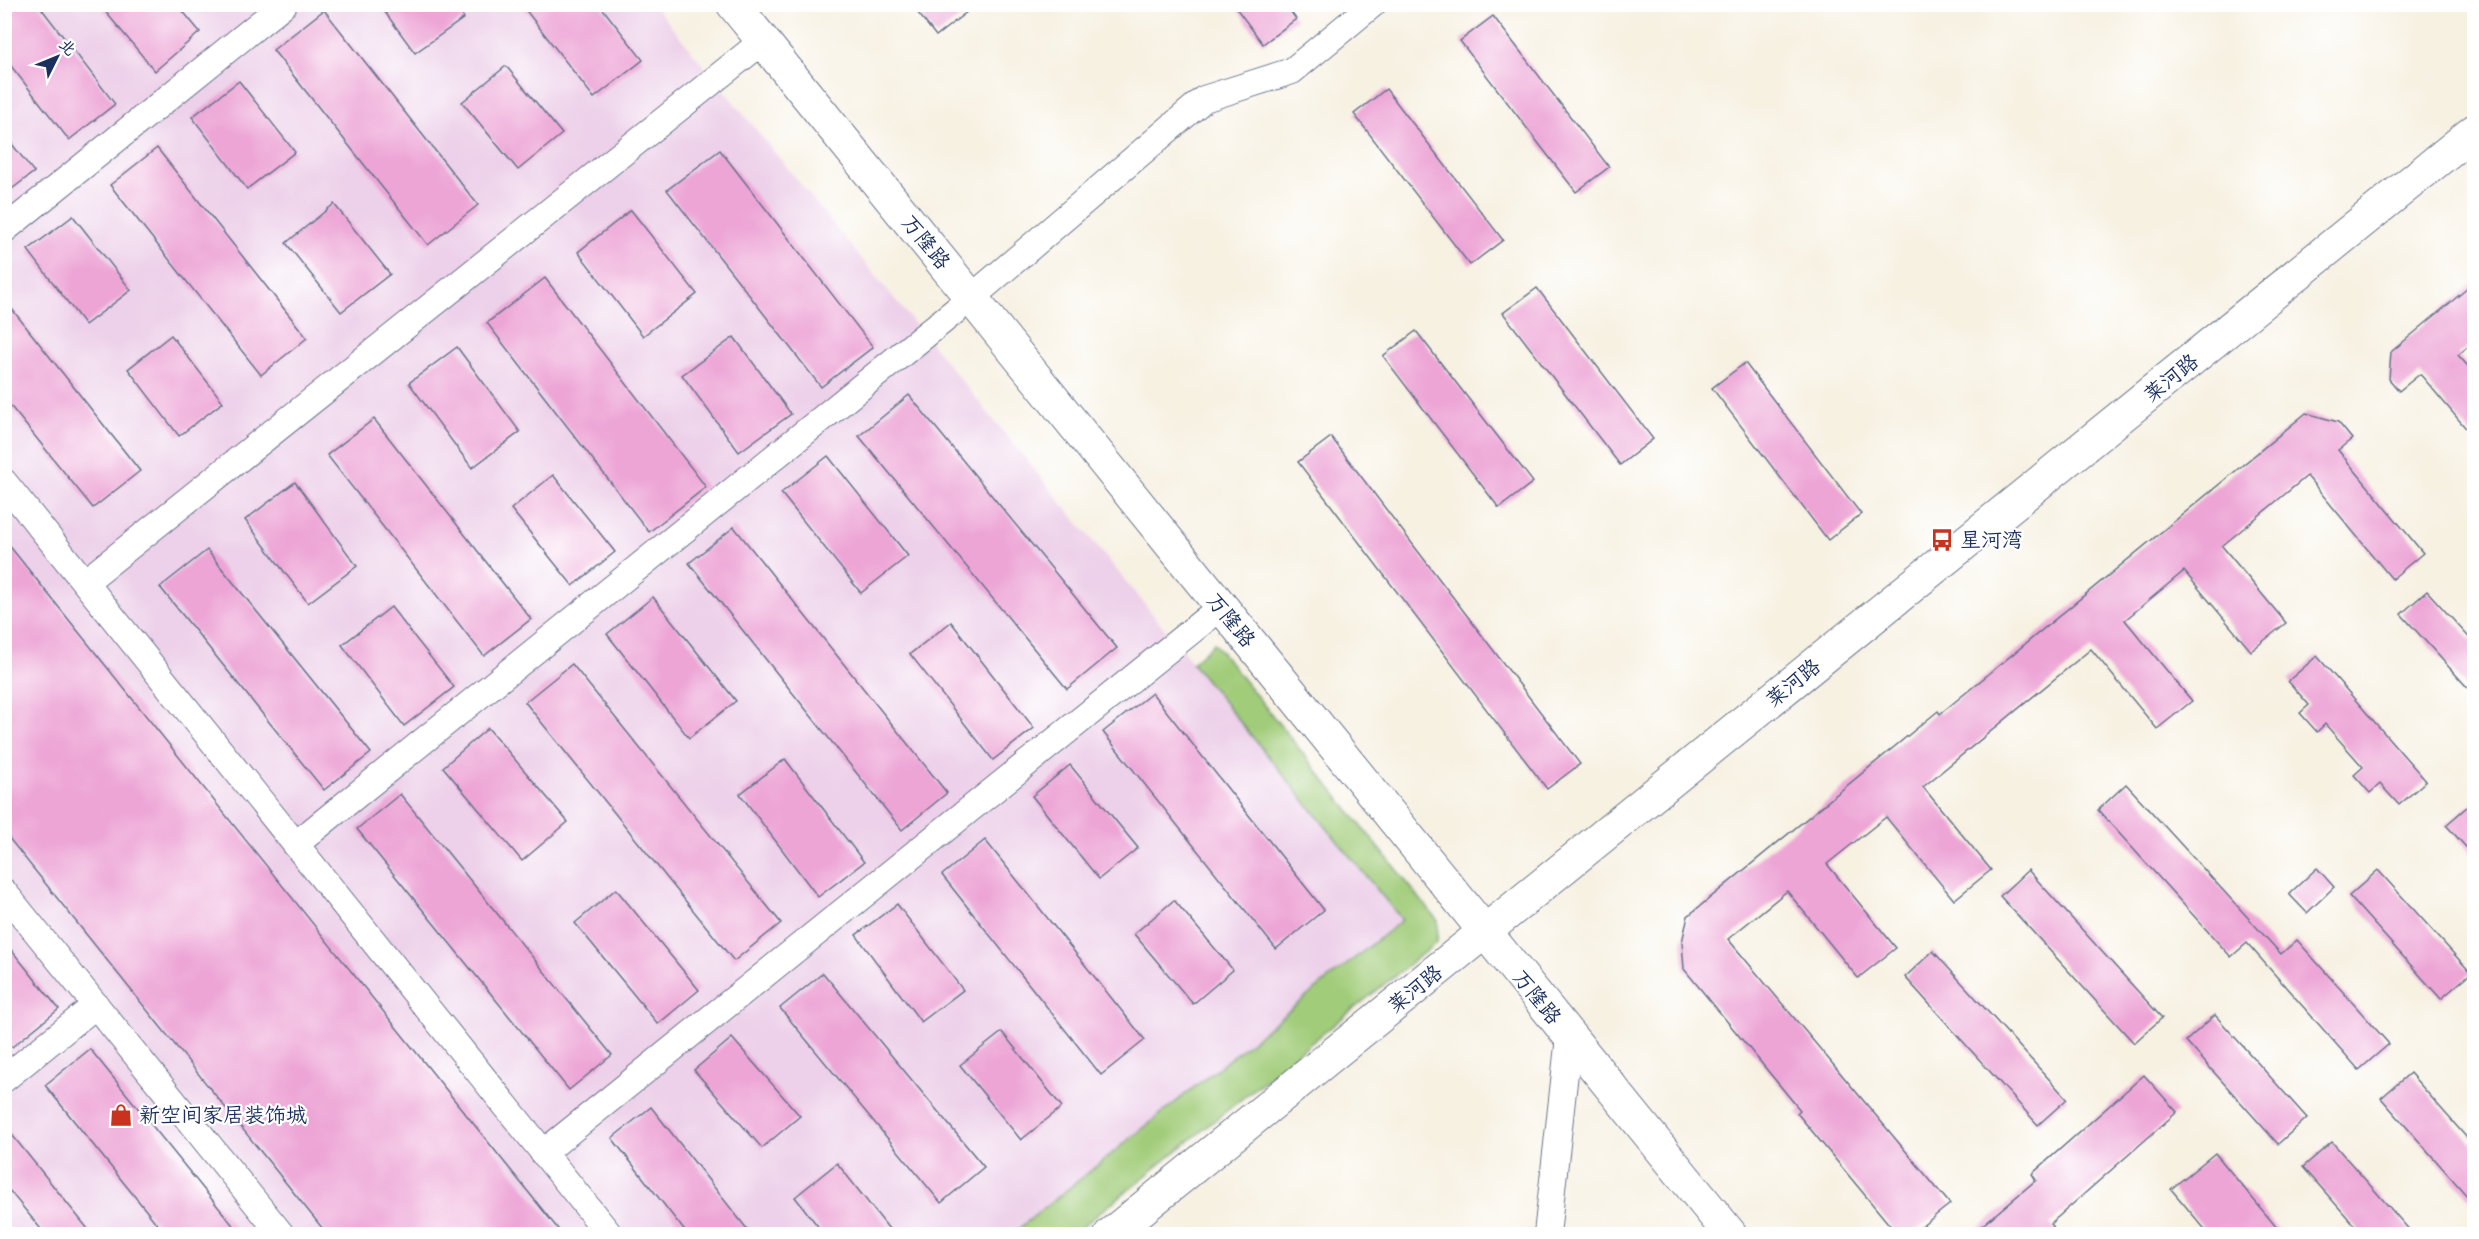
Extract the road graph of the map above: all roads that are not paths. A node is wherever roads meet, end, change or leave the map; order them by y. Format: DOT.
graph roads {
  1 [pos="284,4"];
  2 [pos="734,4"];
  3 [pos="1373,4"];
  4 [pos="763,41"];
  5 [pos="2475,131"];
  6 [pos="4,230"];
  7 [pos="971,298"];
  8 [pos="4,482"];
  9 [pos="85,582"];
  10 [pos="1221,607"];
  11 [pos="296,844"];
  12 [pos="4,892"];
  13 [pos="1485,933"];
  14 [pos="96,1005"];
  15 [pos="1569,1036"];
  16 [pos="4,1079"];
  17 [pos="543,1153"];
  18 [pos="281,1234"];
  19 [pos="609,1234"];
  20 [pos="1111,1234"];
  21 [pos="1547,1234"];
  22 [pos="1730,1234"];
  1 -- 6 [label="street"];
  2 -- 4 [label="street, 万隆路"];
  3 -- 7 [label="street"];
  4 -- 7 [label="street, 万隆路"];
  4 -- 9 [label="street"];
  5 -- 13 [label="street, 莱河路"];
  7 -- 10 [label="street, 万隆路"];
  7 -- 11 [label="street"];
  8 -- 9 [label="street"];
  9 -- 11 [label="street"];
  10 -- 13 [label="street, 万隆路"];
  10 -- 17 [label="street"];
  11 -- 17 [label="street"];
  12 -- 14 [label="street"];
  13 -- 15 [label="street, 万隆路"];
  13 -- 20 [label="street, 莱河路"];
  14 -- 16 [label="street"];
  14 -- 18 [label="street"];
  15 -- 21 [label="street"];
  15 -- 22 [label="street, 万隆路"];
  17 -- 19 [label="street"];
}
